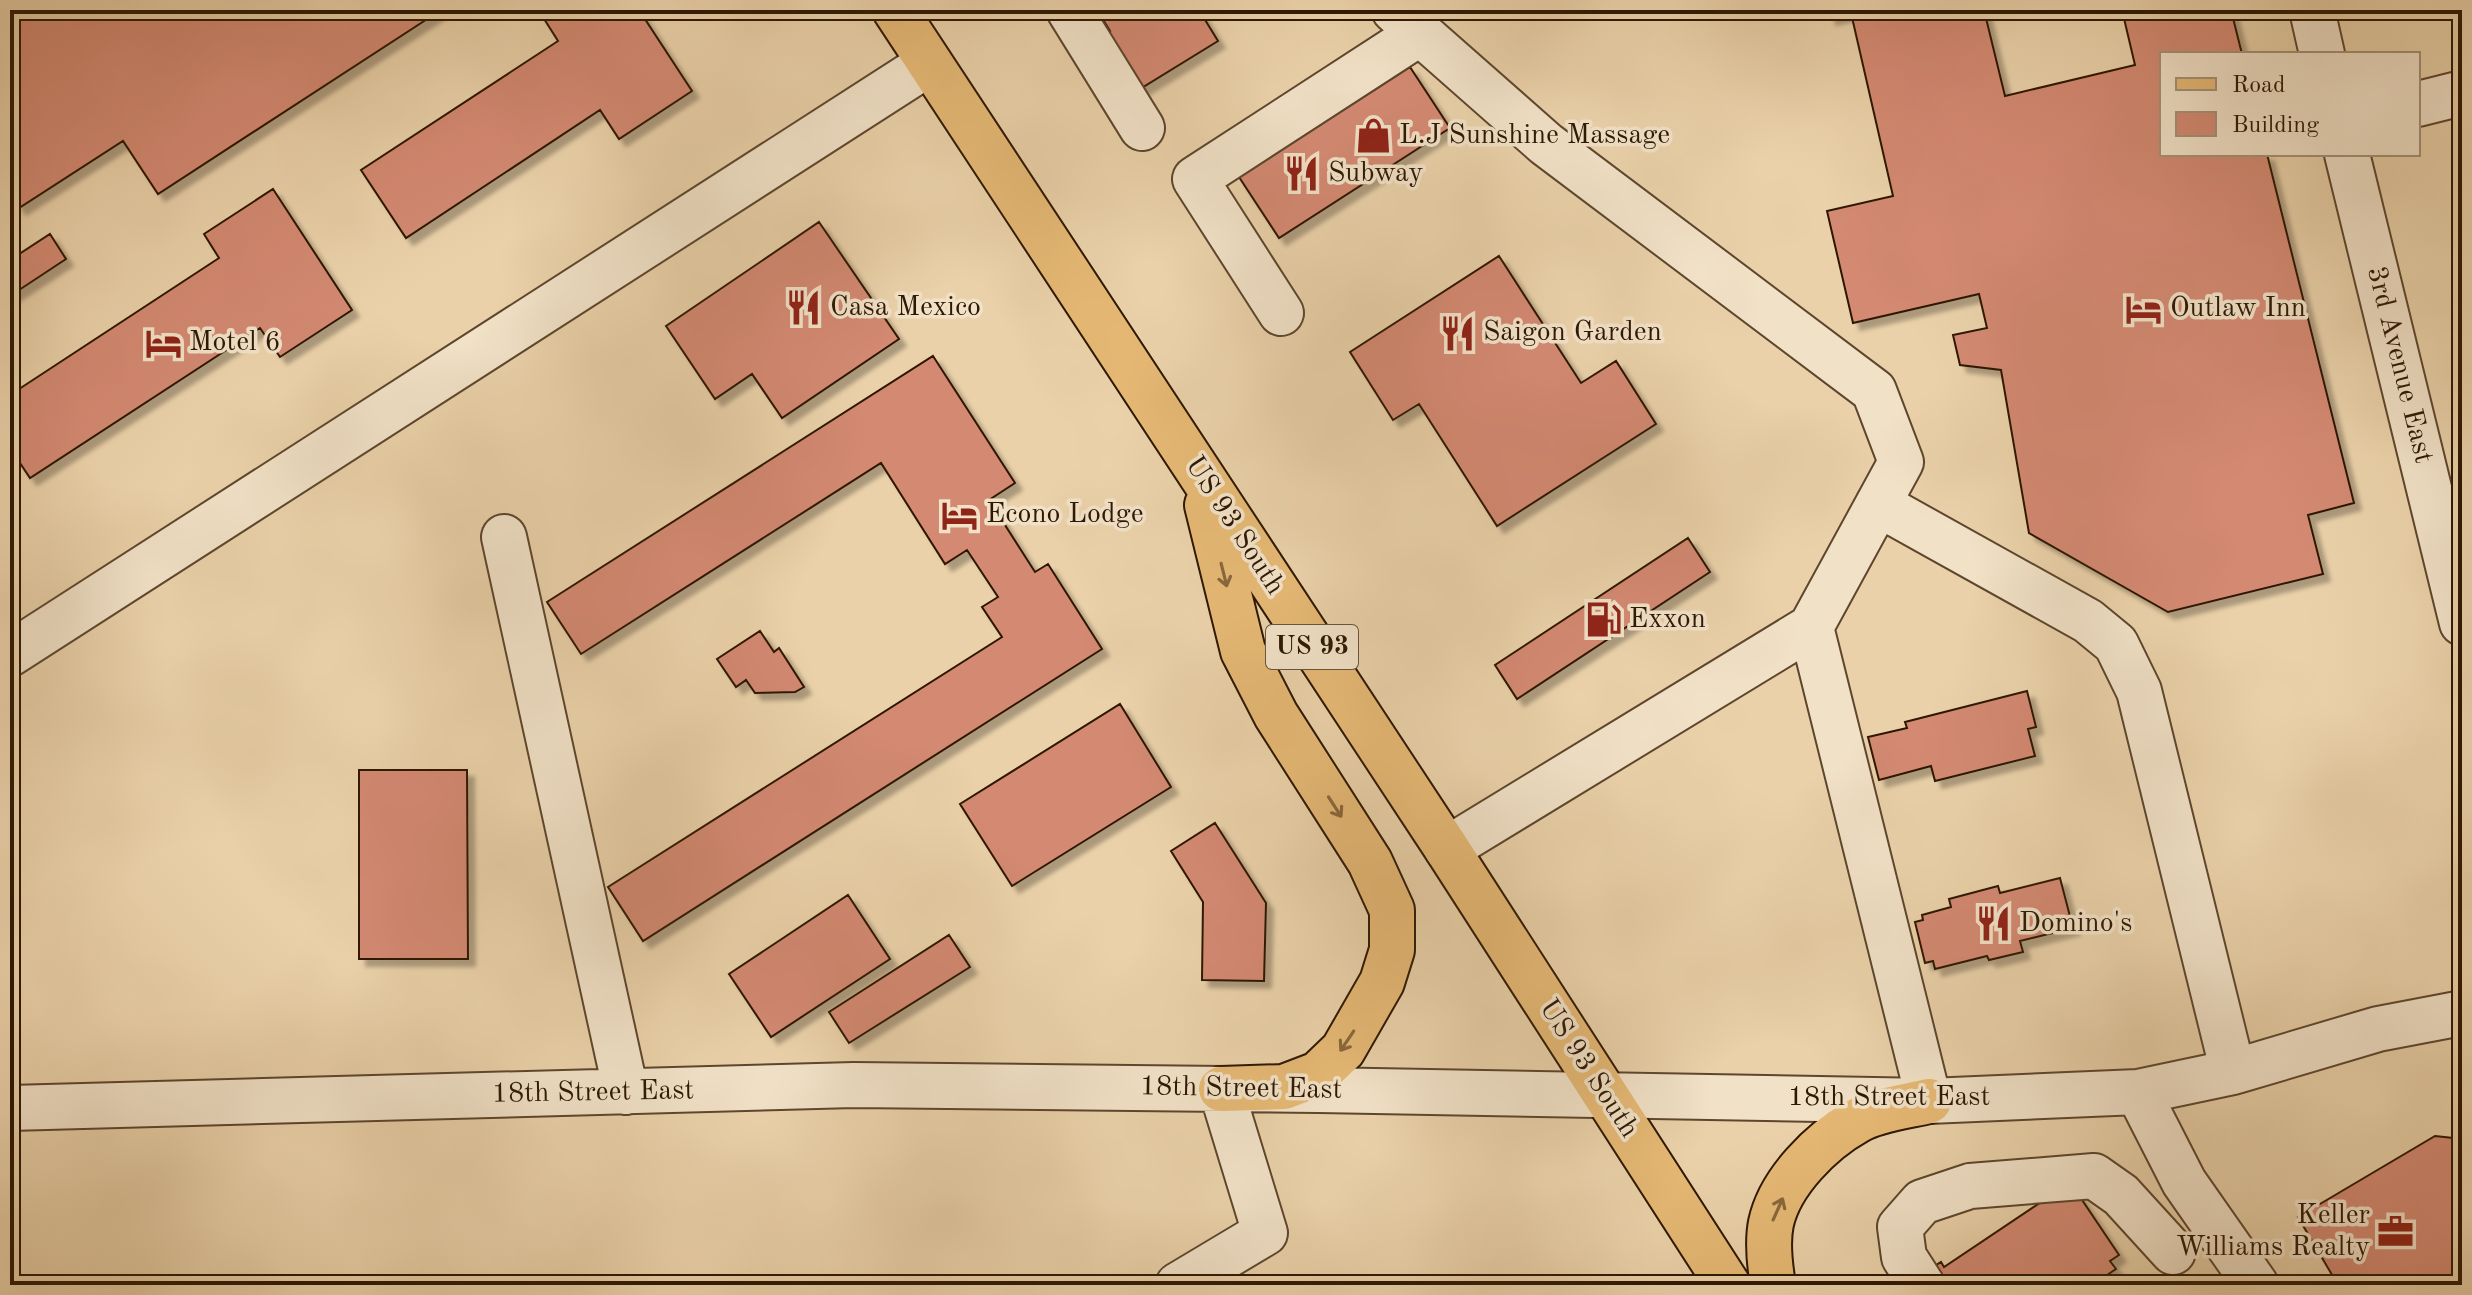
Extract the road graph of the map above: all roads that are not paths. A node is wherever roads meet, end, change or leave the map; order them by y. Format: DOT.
graph roads {
  1 [pos="895,10"];
  2 [pos="1069,10"];
  3 [pos="2312,10"];
  4 [pos="1407,22"];
  5 [pos="2322,52"];
  6 [pos="928,64"];
  7 [pos="2462,93"];
  8 [pos="2420,104"];
  9 [pos="1142,128"];
  10 [pos="2347,156"];
  11 [pos="1281,313"];
  12 [pos="1199,472"];
  13 [pos="1878,504"];
  14 [pos="504,537"];
  15 [pos="2462,623"];
  16 [pos="1811,627"];
  17 [pos="10,654"];
  18 [pos="1447,849"];
  19 [pos="2462,1013"];
  20 [pos="2233,1072"];
  21 [pos="1221,1089"];
  22 [pos="626,1092"];
  23 [pos="2138,1092"];
  24 [pos="1604,1094"];
  25 [pos="1929,1101"];
  26 [pos="10,1108"];
  27 [pos="2173,1252"];
  28 [pos="2230,1266"];
  29 [pos="1178,1285"];
  30 [pos="1728,1285"];
  31 [pos="1773,1285"];
  32 [pos="1922,1285"];
  33 [pos="2256,1285"];
  1 -- 6 [label="main road, US 93 South / US 93"];
  2 -- 9 [label="street"];
  3 -- 5 [label="street"];
  4 -- 11 [label="street"];
  4 -- 13 [label="street"];
  6 -- 12 [label="main road, US 93 South / US 93"];
  6 -- 17 [label="street"];
  7 -- 8 [label="street"];
  10 -- 15 [label="street, 3rd Avenue East"];
  12 -- 18 [label="main road, US 93 South / US 93"];
  12 -- 21 [label="main road, one-way"];
  13 -- 16 [label="street"];
  13 -- 20 [label="street"];
  14 -- 22 [label="street"];
  16 -- 18 [label="street"];
  16 -- 25 [label="street"];
  18 -- 24 [label="main road, US 93 South / US 93"];
  19 -- 20 [label="street, 18th Street East"];
  20 -- 23 [label="street, 18th Street East"];
  21 -- 22 [label="street, 18th Street East"];
  21 -- 24 [label="street, 18th Street East"];
  21 -- 29 [label="street"];
  22 -- 26 [label="street, 18th Street East"];
  23 -- 25 [label="street, 18th Street East"];
  23 -- 28 [label="street"];
  24 -- 25 [label="street, 18th Street East"];
  24 -- 30 [label="main road, US 93 South / US 93"];
  31 -- 25 [label="main road, one-way"];
  27 -- 32 [label="street"];
  28 -- 33 [label="street"];
}
